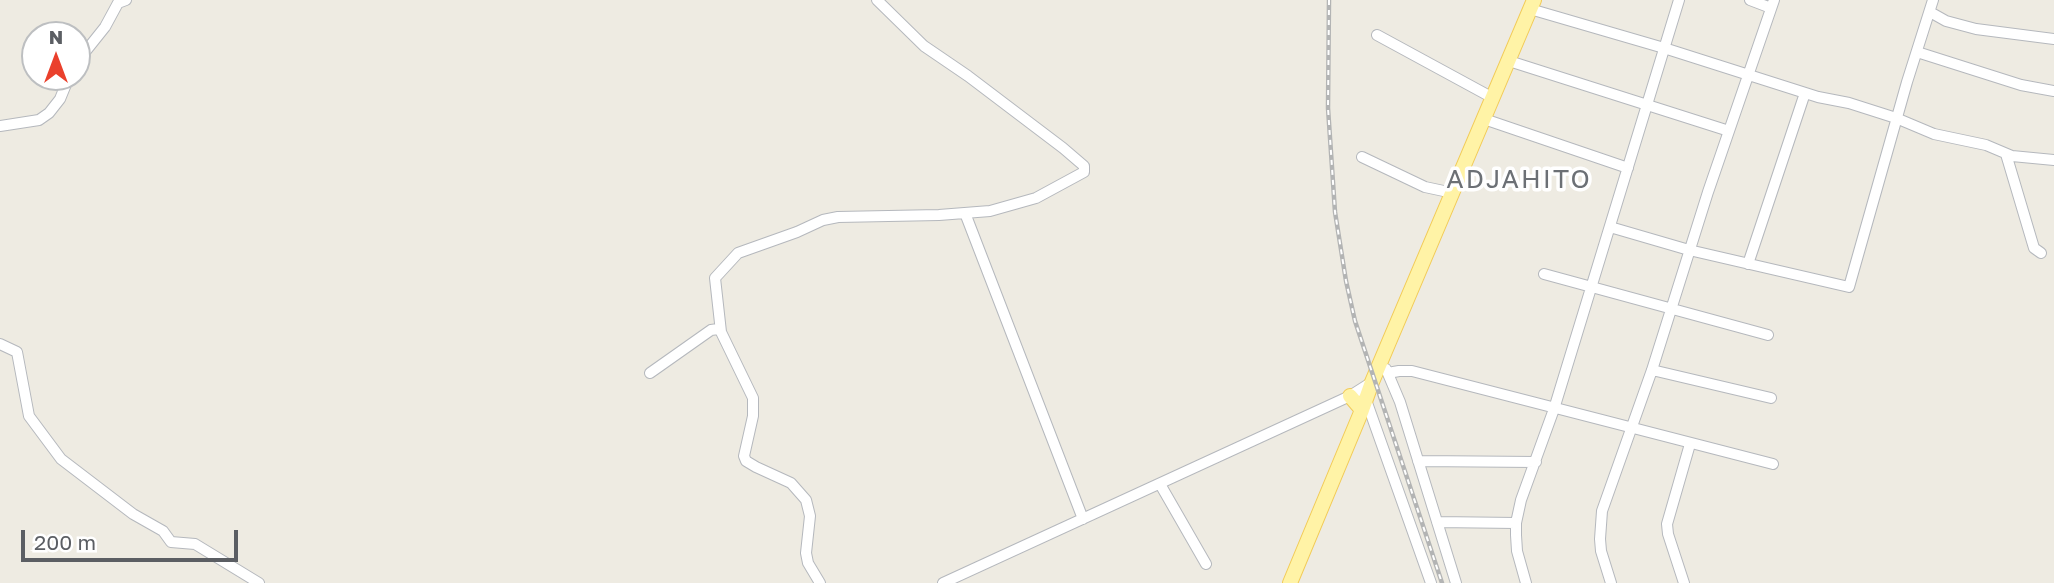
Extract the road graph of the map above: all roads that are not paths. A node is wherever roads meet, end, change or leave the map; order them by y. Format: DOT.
graph roads {
  1 [pos="126,0"];
  2 [pos="877,0"];
  3 [pos="1679,0"];
  4 [pos="1750,0"];
  5 [pos="1933,0"];
  6 [pos="1532,4"];
  7 [pos="1773,4"];
  8 [pos="1930,12"];
  9 [pos="1377,35"];
  10 [pos="2054,39"];
  11 [pos="91,44"];
  12 [pos="1664,48"];
  13 [pos="1917,52"];
  14 [pos="1509,61"];
  15 [pos="1747,75"];
  16 [pos="63,91"];
  17 [pos="2054,91"];
  18 [pos="1805,93"];
  19 [pos="1493,98"];
  20 [pos="1648,104"];
  21 [pos="1896,118"];
  22 [pos="1485,119"];
  23 [pos="0,127"];
  24 [pos="1729,131"];
  25 [pos="2006,154"];
  26 [pos="1362,157"];
  27 [pos="2054,160"];
  28 [pos="1628,168"];
  29 [pos="1453,193"];
  30 [pos="965,213"];
  31 [pos="1610,227"];
  32 [pos="1689,250"];
  33 [pos="2041,253"];
  34 [pos="1748,264"];
  35 [pos="1544,274"];
  36 [pos="1591,288"];
  37 [pos="1669,309"];
  38 [pos="721,332"];
  39 [pos="1768,335"];
  40 [pos="0,344"];
  41 [pos="1384,367"];
  42 [pos="1651,370"];
  43 [pos="650,373"];
  44 [pos="1372,382"];
  45 [pos="1350,396"];
  46 [pos="1771,398"];
  47 [pos="1364,405"];
  48 [pos="1554,409"];
  49 [pos="1630,428"];
  50 [pos="1690,444"];
  51 [pos="1418,461"];
  52 [pos="1535,462"];
  53 [pos="1773,464"];
  54 [pos="1160,484"];
  55 [pos="1083,519"];
  56 [pos="1437,522"];
  57 [pos="1516,523"];
  58 [pos="1206,564"];
  59 [pos="259,583"];
  60 [pos="820,583"];
  61 [pos="943,583"];
  62 [pos="1290,583"];
  63 [pos="1431,583"];
  64 [pos="1456,583"];
  65 [pos="1526,583"];
  66 [pos="1611,583"];
  67 [pos="1684,583"];
  1 -- 11 [label="street"];
  2 -- 30 [label="street"];
  3 -- 12 [label="street"];
  4 -- 7 [label="street"];
  5 -- 8 [label="street"];
  6 -- 12 [label="street"];
  6 -- 14 [label="main road"];
  7 -- 15 [label="street"];
  8 -- 10 [label="street"];
  8 -- 13 [label="street"];
  9 -- 19 [label="street"];
  12 -- 15 [label="street"];
  12 -- 20 [label="street"];
  13 -- 17 [label="street"];
  13 -- 21 [label="street"];
  14 -- 19 [label="main road"];
  14 -- 20 [label="street"];
  15 -- 18 [label="street"];
  15 -- 24 [label="street"];
  16 -- 23 [label="street"];
  18 -- 21 [label="street"];
  18 -- 34 [label="street"];
  19 -- 22 [label="main road"];
  20 -- 24 [label="street"];
  20 -- 28 [label="street"];
  21 -- 25 [label="street"];
  21 -- 34 [label="street"];
  22 -- 28 [label="street"];
  22 -- 29 [label="main road"];
  24 -- 32 [label="street"];
  25 -- 27 [label="street"];
  25 -- 33 [label="street"];
  26 -- 29 [label="street"];
  28 -- 31 [label="street"];
  29 -- 41 [label="main road"];
  30 -- 38 [label="street"];
  30 -- 55 [label="street"];
  31 -- 32 [label="street"];
  31 -- 36 [label="street"];
  32 -- 34 [label="street"];
  32 -- 37 [label="street"];
  35 -- 36 [label="street"];
  36 -- 37 [label="street"];
  36 -- 48 [label="street"];
  37 -- 39 [label="street"];
  37 -- 42 [label="street"];
  38 -- 43 [label="street"];
  38 -- 60 [label="street"];
  40 -- 59 [label="street"];
  41 -- 44 [label="main road"];
  41 -- 48 [label="street"];
  41 -- 51 [label="street"];
  42 -- 46 [label="street"];
  42 -- 49 [label="street"];
  44 -- 45 [label="street"];
  44 -- 47 [label="main road"];
  45 -- 47 [label="main road"];
  45 -- 54 [label="street"];
  47 -- 62 [label="main road"];
  47 -- 63 [label="street"];
  48 -- 49 [label="street"];
  48 -- 52 [label="street"];
  49 -- 50 [label="street"];
  49 -- 66 [label="street"];
  50 -- 53 [label="street"];
  50 -- 67 [label="street"];
  51 -- 52 [label="street"];
  51 -- 56 [label="street"];
  52 -- 57 [label="street"];
  54 -- 55 [label="street"];
  54 -- 58 [label="street"];
  55 -- 61 [label="street"];
  56 -- 57 [label="street"];
  56 -- 64 [label="street"];
  57 -- 65 [label="street"];
}
